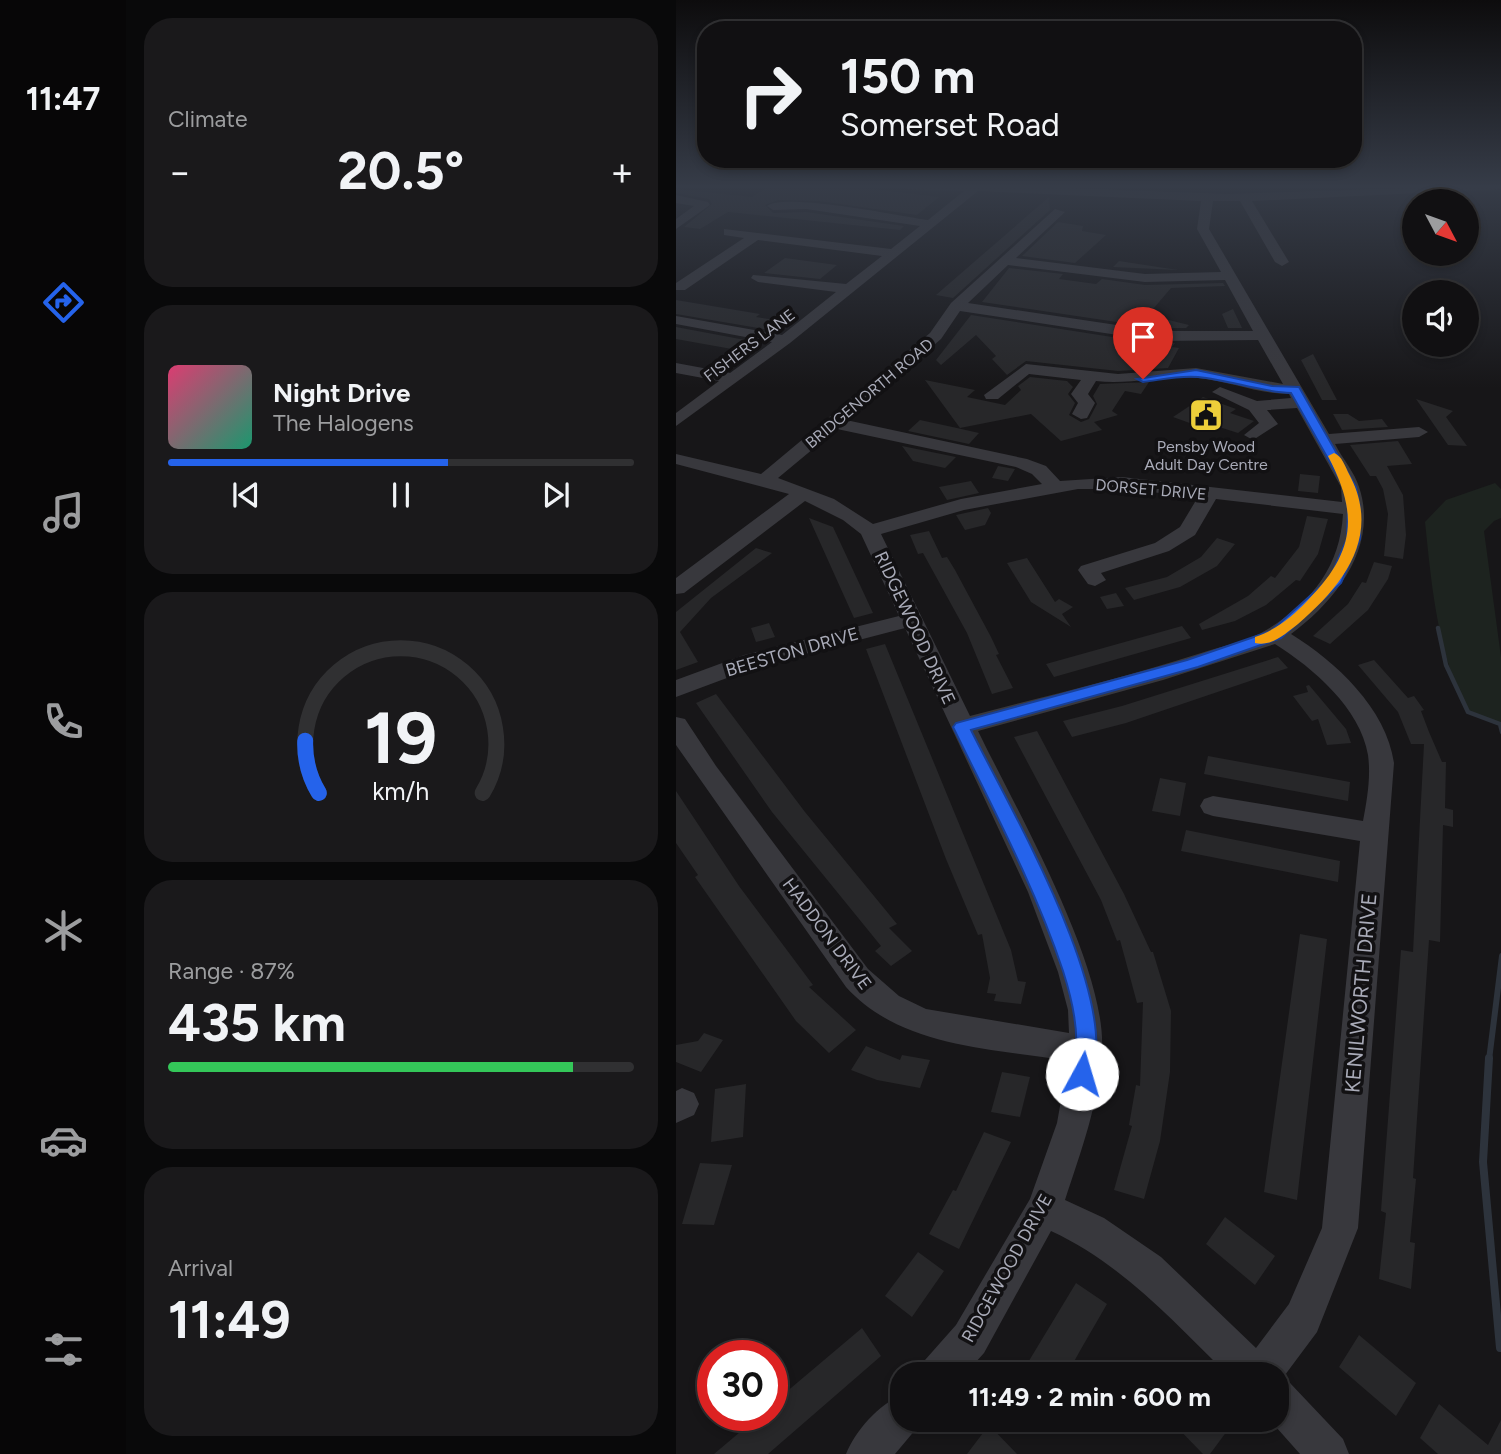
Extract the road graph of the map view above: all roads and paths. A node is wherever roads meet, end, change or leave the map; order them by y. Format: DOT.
graph roads {
  1 [pos="730,253"];
  2 [pos="893,253"];
  3 [pos="1015,253"];
  4 [pos="1107,253"];
  5 [pos="1217,253"];
  6 [pos="1277,253"];
  7 [pos="1006,261"];
  8 [pos="1282,262"];
  9 [pos="1088,273"];
  10 [pos="1230,276"];
  11 [pos="758,278"];
  12 [pos="680,287"];
  13 [pos="848,289"];
  14 [pos="955,306"];
  15 [pos="676,320"];
  16 [pos="1262,335"];
  17 [pos="784,340"];
  18 [pos="676,368"];
  19 [pos="1090,378"];
  20 [pos="733,379"];
  21 [pos="1220,392"];
  22 [pos="1299,396"];
  23 [pos="992,398"];
  24 [pos="1255,406"];
  25 [pos="1081,414"];
  26 [pos="676,421"];
  27 [pos="835,423"];
  28 [pos="1419,432"];
  29 [pos="1253,435"];
  30 [pos="1325,440"];
  31 [pos="676,459"];
  32 [pos="764,481"];
  33 [pos="1054,486"];
  34 [pos="802,494"];
  35 [pos="1210,494"];
  36 [pos="1354,509"];
  37 [pos="870,531"];
  38 [pos="1095,580"];
  39 [pos="676,588"];
  40 [pos="910,620"];
  41 [pos="1276,635"];
  42 [pos="676,689"];
  43 [pos="676,725"];
  44 [pos="961,727"];
  45 [pos="1213,806"];
  46 [pos="1374,833"];
  47 [pos="1086,1049"];
  48 [pos="1044,1209"];
  49 [pos="950,1362"];
  50 [pos="1243,1362"];
  51 [pos="1270,1362"];
  52 [pos="1289,1411"];
  53 [pos="890,1428"];
  54 [pos="867,1454"];
  55 [pos="1328,1454"];
  1 -- 12 [label="street"];
  2 -- 13 [label="street, FISHERS LANE"];
  3 -- 7 [label="street, BRIDGENORTH ROAD"];
  4 -- 9 [label="street"];
  5 -- 10 [label="street"];
  6 -- 8 [label="street"];
  7 -- 9 [label="street"];
  7 -- 14 [label="street, BRIDGENORTH ROAD"];
  9 -- 10 [label="street"];
  10 -- 16 [label="street"];
  11 -- 13 [label="street"];
  13 -- 17 [label="street, FISHERS LANE"];
  14 -- 16 [label="street"];
  14 -- 27 [label="street, BRIDGENORTH ROAD"];
  15 -- 17 [label="street"];
  16 -- 22 [label="street"];
  17 -- 20 [label="street, FISHERS LANE"];
  18 -- 20 [label="street"];
  19 -- 22 [label="street"];
  19 -- 23 [label="street"];
  19 -- 25 [label="street"];
  20 -- 26 [label="street, FISHERS LANE"];
  21 -- 24 [label="street"];
  22 -- 24 [label="street"];
  22 -- 30 [label="street"];
  24 -- 29 [label="street"];
  27 -- 32 [label="street, BRIDGENORTH ROAD"];
  27 -- 33 [label="street"];
  28 -- 30 [label="street"];
  30 -- 36 [label="street"];
  31 -- 32 [label="street, RIDGEWOOD DRIVE"];
  32 -- 34 [label="street, RIDGEWOOD DRIVE"];
  33 -- 35 [label="street, DORSET DRIVE"];
  33 -- 37 [label="street, DORSET DRIVE"];
  34 -- 37 [label="street, RIDGEWOOD DRIVE"];
  34 -- 39 [label="street"];
  35 -- 36 [label="street, DORSET DRIVE"];
  35 -- 38 [label="street"];
  36 -- 41 [label="street"];
  37 -- 40 [label="street, RIDGEWOOD DRIVE"];
  40 -- 42 [label="street, BEESTON DRIVE"];
  40 -- 44 [label="street, RIDGEWOOD DRIVE"];
  41 -- 44 [label="street"];
  41 -- 46 [label="street, KENILWORTH DRIVE"];
  43 -- 47 [label="street, HADDON DRIVE"];
  44 -- 47 [label="street, RIDGEWOOD DRIVE"];
  45 -- 46 [label="street"];
  46 -- 51 [label="street, KENILWORTH DRIVE"];
  47 -- 48 [label="street, RIDGEWOOD DRIVE"];
  48 -- 49 [label="street, RIDGEWOOD DRIVE"];
  48 -- 50 [label="street"];
  52 -- 55 [label="street"];
  53 -- 54 [label="street"];
}
